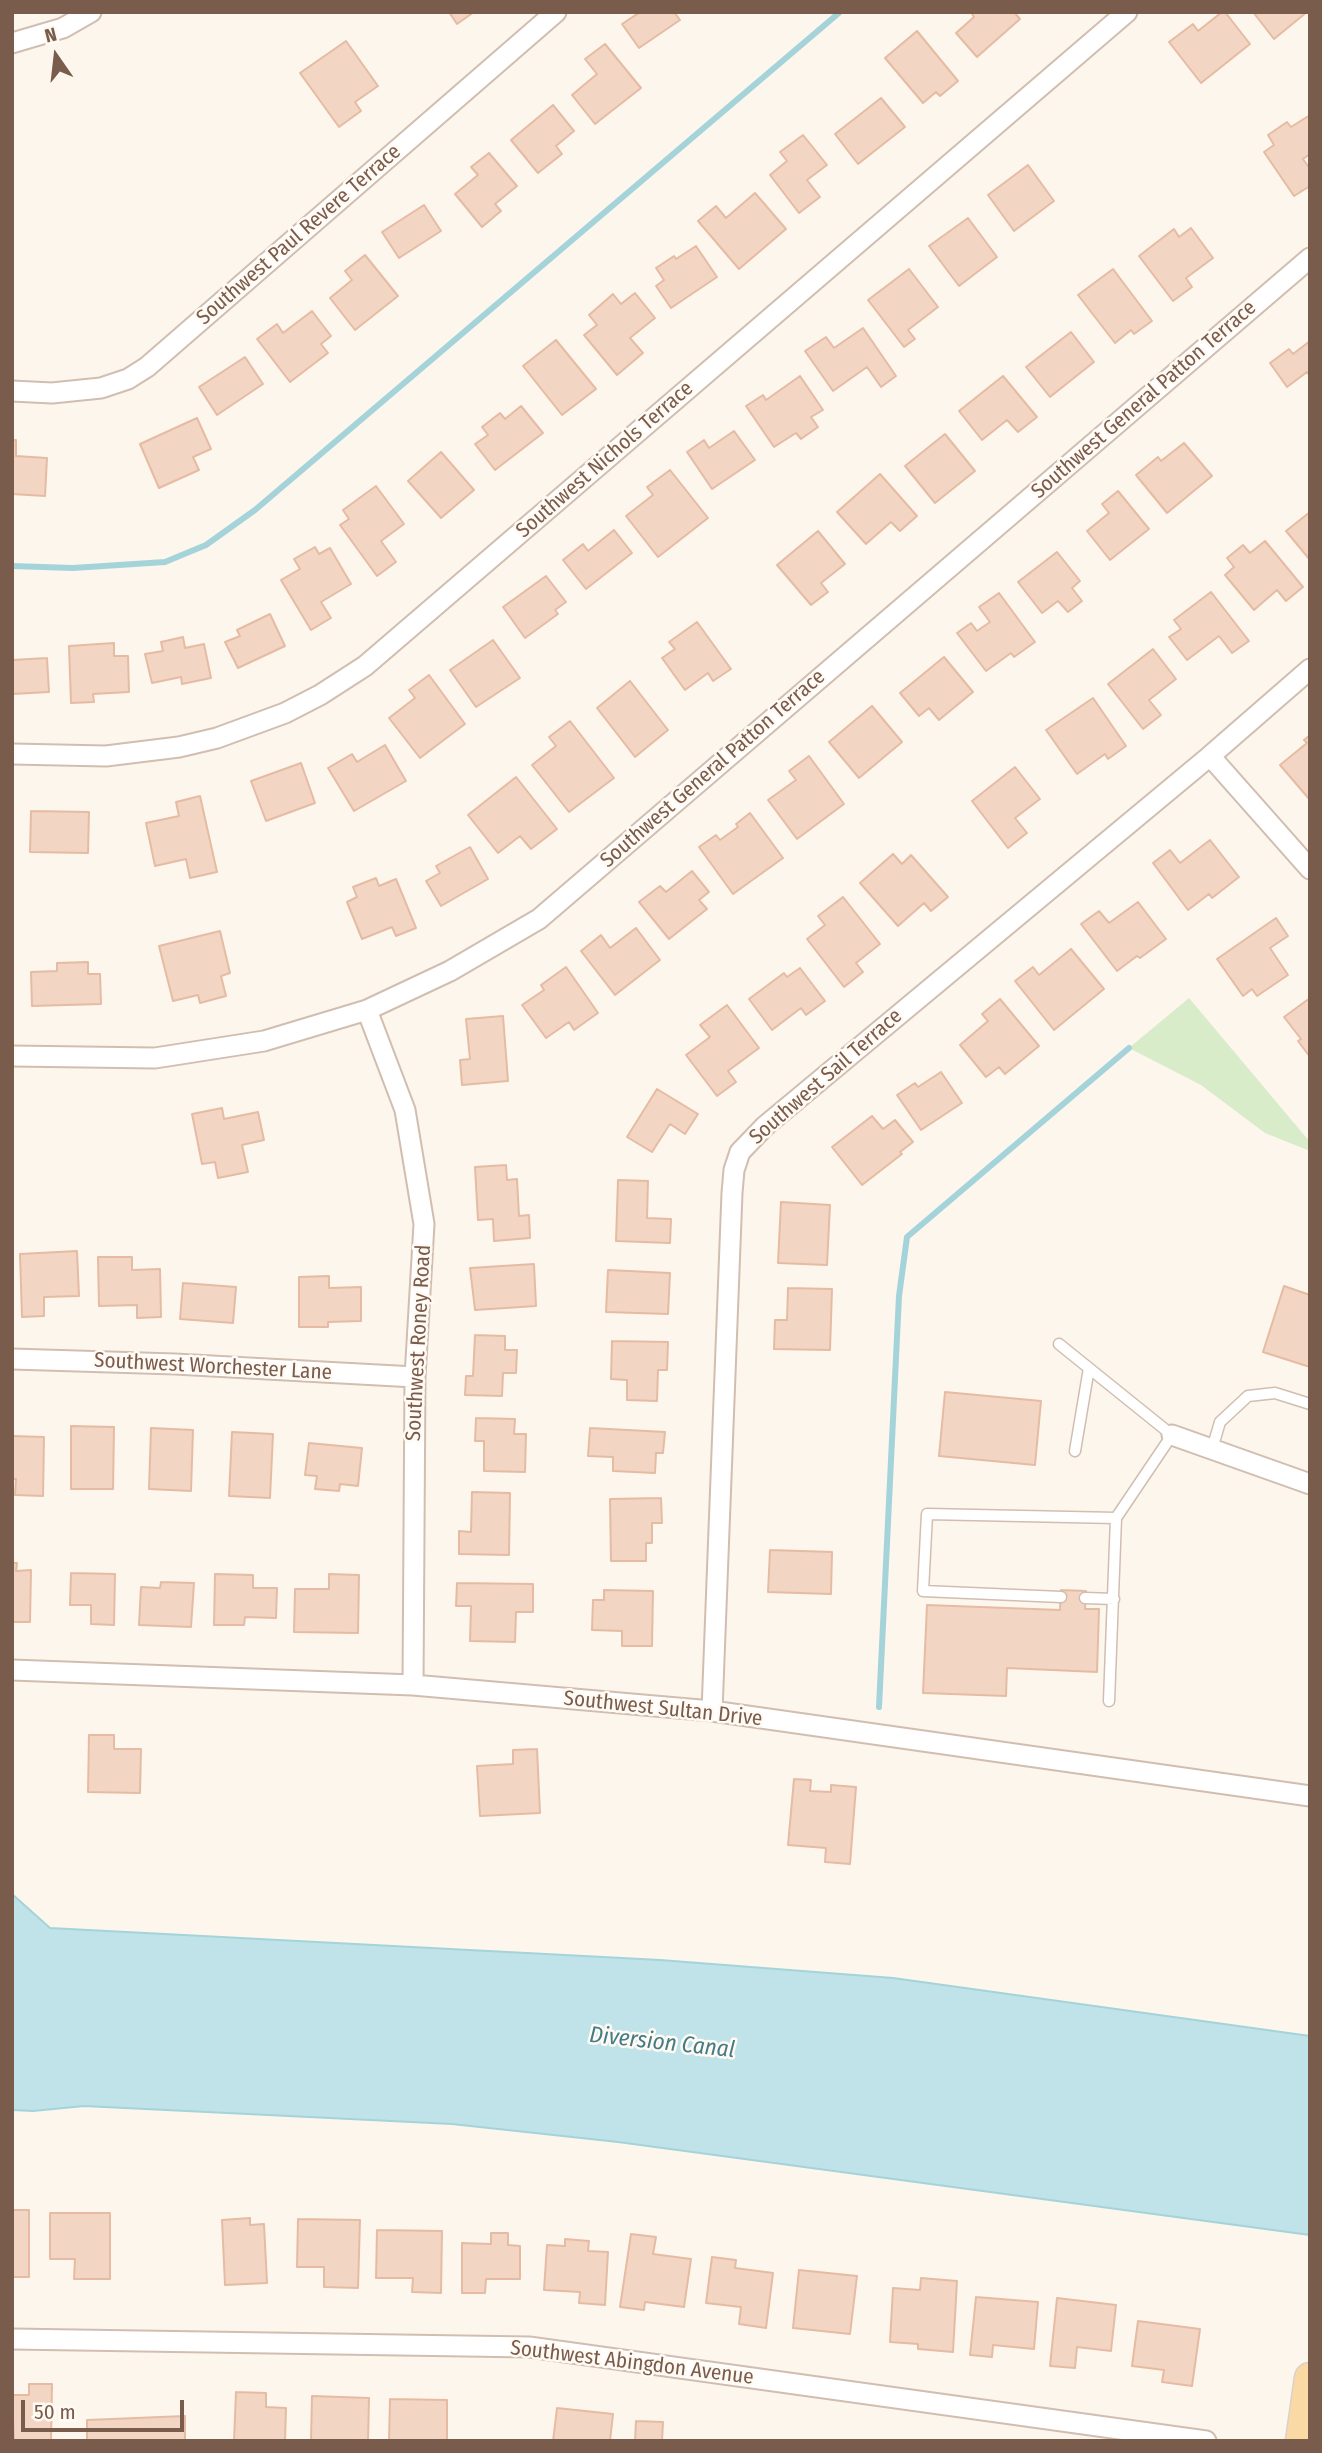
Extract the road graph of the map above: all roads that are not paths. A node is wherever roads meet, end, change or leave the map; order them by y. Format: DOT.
graph roads {
  1 [pos="91,12"];
  2 [pos="556,12"];
  3 [pos="1127,12"];
  4 [pos="12,43"];
  5 [pos="1310,258"];
  6 [pos="12,391"];
  7 [pos="1310,669"];
  8 [pos="12,754"];
  9 [pos="1210,756"];
  10 [pos="1310,869"];
  11 [pos="368,1010"];
  12 [pos="12,1056"];
  13 [pos="1059,1344"];
  14 [pos="12,1359"];
  15 [pos="1089,1368"];
  16 [pos="415,1377"];
  17 [pos="1310,1404"];
  18 [pos="1172,1435"];
  19 [pos="1212,1449"];
  20 [pos="1074,1451"];
  21 [pos="1310,1484"];
  22 [pos="1116,1518"];
  23 [pos="1061,1597"];
  24 [pos="1085,1598"];
  25 [pos="1114,1600"];
  26 [pos="12,1670"];
  27 [pos="413,1685"];
  28 [pos="1109,1701"];
  29 [pos="712,1711"];
  30 [pos="1310,1796"];
  31 [pos="12,2339"];
  32 [pos="1310,2378"];
  33 [pos="1151,2437"];
  34 [pos="1206,2441"];
  35 [pos="1301,2441"];
  1 -- 4 [label="street"];
  2 -- 6 [label="street, Southwest Paul Revere Terrace"];
  3 -- 8 [label="street, Southwest Nichols Terrace"];
  5 -- 11 [label="street, Southwest General Patton Terrace"];
  7 -- 9 [label="street, Southwest Sail Terrace"];
  9 -- 10 [label="street"];
  9 -- 29 [label="street, Southwest Sail Terrace"];
  11 -- 12 [label="street, Southwest General Patton Terrace"];
  11 -- 16 [label="street, Southwest Roney Road"];
  13 -- 15 [label="lane"];
  14 -- 16 [label="street, Southwest Worchester Lane"];
  15 -- 18 [label="lane"];
  15 -- 20 [label="lane"];
  16 -- 27 [label="street, Southwest Roney Road"];
  17 -- 19 [label="lane"];
  18 -- 19 [label="street"];
  18 -- 22 [label="lane"];
  19 -- 21 [label="street"];
  22 -- 23 [label="lane"];
  22 -- 25 [label="lane"];
  24 -- 25 [label="lane"];
  25 -- 28 [label="lane"];
  26 -- 27 [label="street, Southwest Sultan Drive"];
  27 -- 29 [label="street, Southwest Sultan Drive"];
  29 -- 30 [label="street, Southwest Sultan Drive"];
  31 -- 33 [label="street, Southwest Abingdon Avenue"];
  32 -- 35 [label="main road"];
  33 -- 34 [label="street, Southwest Abingdon Avenue"];
}
